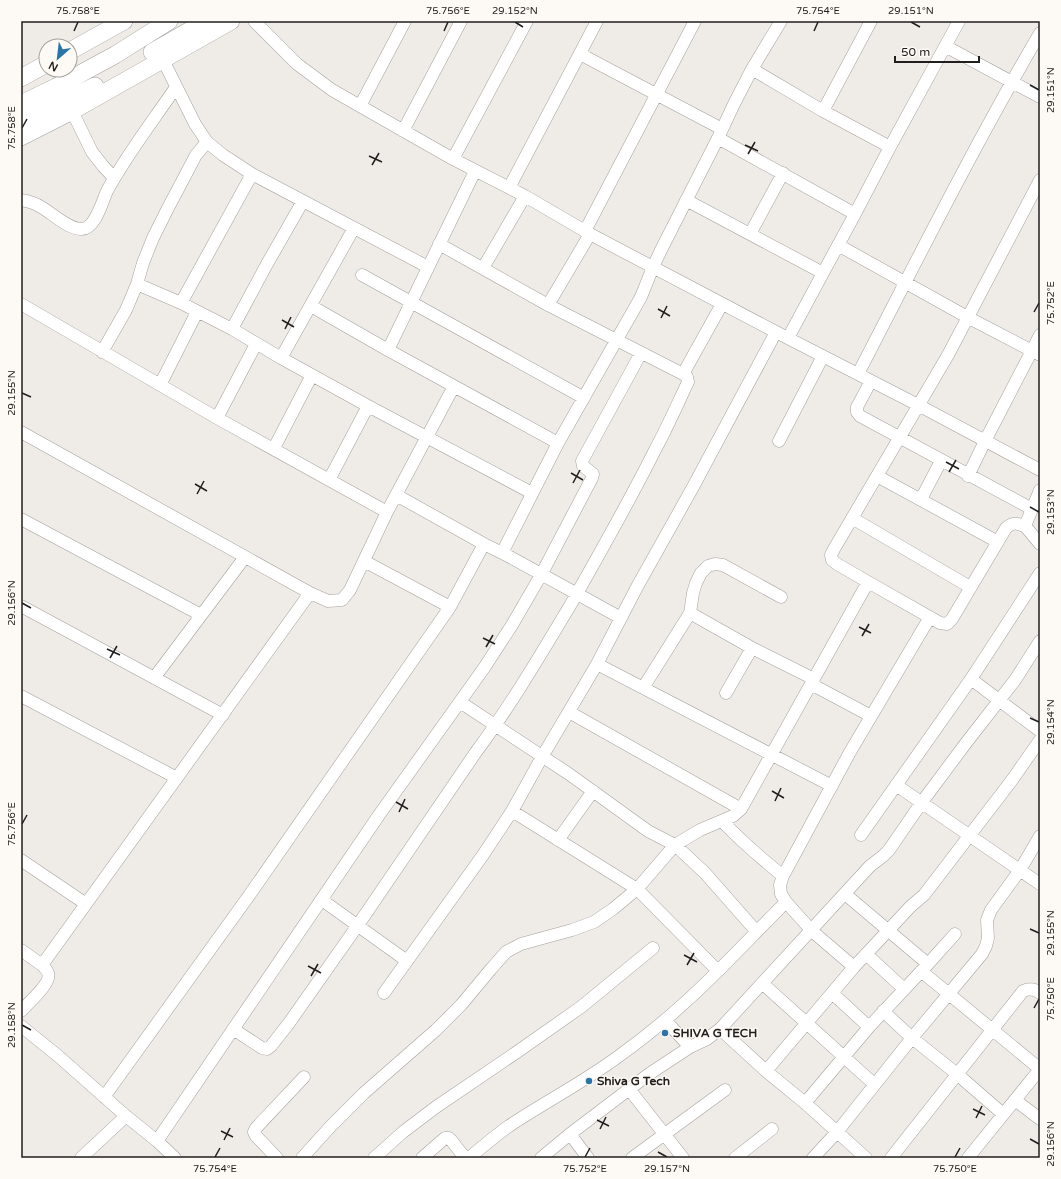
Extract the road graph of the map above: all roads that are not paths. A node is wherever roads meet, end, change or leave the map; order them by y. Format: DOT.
graph roads {
  1 [pos="124,21"];
  2 [pos="169,21"];
  3 [pos="206,21"];
  4 [pos="231,21"];
  5 [pos="254,21"];
  6 [pos="405,21"];
  7 [pos="461,21"];
  8 [pos="527,21"];
  9 [pos="597,21"];
  10 [pos="695,21"];
  11 [pos="781,21"];
  12 [pos="871,21"];
  13 [pos="959,21"];
  14 [pos="1040,33"];
  15 [pos="945,46"];
  16 [pos="78,47"];
  17 [pos="160,54"];
  18 [pos="580,54"];
  19 [pos="38,68"];
  20 [pos="752,69"];
  21 [pos="21,78"];
  22 [pos="1012,81"];
  23 [pos="176,87"];
  24 [pos="656,94"];
  25 [pos="1040,97"];
  26 [pos="21,104"];
  27 [pos="360,106"];
  28 [pos="72,111"];
  29 [pos="823,111"];
  30 [pos="21,122"];
  31 [pos="403,131"];
  32 [pos="720,134"];
  33 [pos="21,137"];
  34 [pos="207,142"];
  35 [pos="890,146"];
  36 [pos="453,159"];
  37 [pos="475,171"];
  38 [pos="784,173"];
  39 [pos="252,174"];
  40 [pos="114,178"];
  41 [pos="1040,180"];
  42 [pos="509,188"];
  43 [pos="525,196"];
  44 [pos="21,200"];
  45 [pos="303,200"];
  46 [pos="686,200"];
  47 [pos="855,214"];
  48 [pos="354,228"];
  49 [pos="588,232"];
  50 [pos="750,234"];
  51 [pos="439,244"];
  52 [pos="838,245"];
  53 [pos="428,267"];
  54 [pos="653,267"];
  55 [pos="483,268"];
  56 [pos="823,273"];
  57 [pos="362,275"];
  58 [pos="905,283"];
  59 [pos="137,284"];
  60 [pos="412,302"];
  61 [pos="181,303"];
  62 [pos="21,304"];
  63 [pos="722,304"];
  64 [pos="548,305"];
  65 [pos="311,306"];
  66 [pos="197,312"];
  67 [pos="969,318"];
  68 [pos="232,329"];
  69 [pos="776,332"];
  70 [pos="1040,335"];
  71 [pos="788,338"];
  72 [pos="616,340"];
  73 [pos="256,344"];
  74 [pos="388,350"];
  75 [pos="102,352"];
  76 [pos="641,353"];
  77 [pos="1036,353"];
  78 [pos="823,356"];
  79 [pos="281,358"];
  80 [pos="683,374"];
  81 [pos="858,374"];
  82 [pos="312,375"];
  83 [pos="871,381"];
  84 [pos="160,385"];
  85 [pos="454,386"];
  86 [pos="584,398"];
  87 [pos="368,406"];
  88 [pos="920,406"];
  89 [pos="217,418"];
  90 [pos="21,432"];
  91 [pos="427,438"];
  92 [pos="899,438"];
  93 [pos="779,441"];
  94 [pos="985,441"];
  95 [pos="558,443"];
  96 [pos="274,448"];
  97 [pos="942,461"];
  98 [pos="1040,470"];
  99 [pos="877,476"];
  100 [pos="968,476"];
  101 [pos="329,480"];
  102 [pos="1040,490"];
  103 [pos="532,493"];
  104 [pos="396,495"];
  105 [pos="921,500"];
  106 [pos="1032,510"];
  107 [pos="387,512"];
  108 [pos="852,518"];
  109 [pos="21,519"];
  110 [pos="1025,526"];
  111 [pos="998,542"];
  112 [pos="484,544"];
  113 [pos="1040,544"];
  114 [pos="502,553"];
  115 [pos="245,557"];
  116 [pos="364,561"];
  117 [pos="1040,573"];
  118 [pos="541,575"];
  119 [pos="868,582"];
  120 [pos="970,588"];
  121 [pos="310,593"];
  122 [pos="577,593"];
  123 [pos="781,596"];
  124 [pos="21,606"];
  125 [pos="450,607"];
  126 [pos="690,613"];
  127 [pos="201,615"];
  128 [pos="621,618"];
  129 [pos="930,618"];
  130 [pos="1040,641"];
  131 [pos="752,648"];
  132 [pos="597,664"];
  133 [pos="154,678"];
  134 [pos="971,679"];
  135 [pos="812,681"];
  136 [pos="643,688"];
  137 [pos="726,693"];
  138 [pos="21,696"];
  139 [pos="1000,700"];
  140 [pos="460,702"];
  141 [pos="569,712"];
  142 [pos="223,714"];
  143 [pos="871,716"];
  144 [pos="496,726"];
  145 [pos="1040,731"];
  146 [pos="1040,740"];
  147 [pos="771,755"];
  148 [pos="542,757"];
  149 [pos="177,778"];
  150 [pos="896,785"];
  151 [pos="832,786"];
  152 [pos="593,790"];
  153 [pos="922,802"];
  154 [pos="741,809"];
  155 [pos="512,811"];
  156 [pos="722,821"];
  157 [pos="861,835"];
  158 [pos="970,836"];
  159 [pos="1040,836"];
  160 [pos="558,840"];
  161 [pos="675,845"];
  162 [pos="21,860"];
  163 [pos="1020,870"];
  164 [pos="783,876"];
  165 [pos="1040,884"];
  166 [pos="637,890"];
  167 [pos="845,894"];
  168 [pos="322,900"];
  169 [pos="786,902"];
  170 [pos="86,904"];
  171 [pos="358,925"];
  172 [pos="812,930"];
  173 [pos="756,931"];
  174 [pos="888,931"];
  175 [pos="955,934"];
  176 [pos="653,948"];
  177 [pos="21,950"];
  178 [pos="866,954"];
  179 [pos="407,961"];
  180 [pos="42,965"];
  181 [pos="854,967"];
  182 [pos="925,967"];
  183 [pos="718,971"];
  184 [pos="762,983"];
  185 [pos="904,989"];
  186 [pos="384,993"];
  187 [pos="832,993"];
  188 [pos="948,993"];
  189 [pos="1040,993"];
  190 [pos="21,1011"];
  191 [pos="883,1011"];
  192 [pos="665,1020"];
  193 [pos="806,1023"];
  194 [pos="21,1026"];
  195 [pos="869,1026"];
  196 [pos="234,1029"];
  197 [pos="720,1029"];
  198 [pos="992,1030"];
  199 [pos="912,1038"];
  200 [pos="690,1047"];
  201 [pos="843,1057"];
  202 [pos="1040,1069"];
  203 [pos="766,1071"];
  204 [pos="957,1074"];
  205 [pos="304,1077"];
  206 [pos="874,1084"];
  207 [pos="629,1089"];
  208 [pos="725,1090"];
  209 [pos="104,1097"];
  210 [pos="1015,1100"];
  211 [pos="805,1103"];
  212 [pos="1004,1114"];
  213 [pos="126,1116"];
  214 [pos="1040,1119"];
  215 [pos="772,1129"];
  216 [pos="837,1132"];
  217 [pos="570,1134"];
  218 [pos="665,1134"];
  219 [pos="157,1141"];
  220 [pos="424,1157"];
  221 [pos="81,1158"];
  222 [pos="175,1158"];
  223 [pos="277,1158"];
  224 [pos="302,1158"];
  225 [pos="374,1158"];
  226 [pos="466,1158"];
  227 [pos="469,1158"];
  228 [pos="541,1158"];
  229 [pos="588,1158"];
  230 [pos="632,1158"];
  231 [pos="683,1158"];
  232 [pos="735,1158"];
  233 [pos="813,1158"];
  234 [pos="866,1158"];
  235 [pos="891,1158"];
  236 [pos="968,1158"];
  1 -- 16 [label="main road"];
  2 -- 26 [label="main road"];
  3 -- 17 [label="main road"];
  4 -- 17 [label="main road"];
  5 -- 27 [label="street"];
  6 -- 27 [label="street"];
  7 -- 31 [label="street"];
  8 -- 36 [label="street"];
  9 -- 18 [label="street"];
  10 -- 24 [label="street"];
  11 -- 20 [label="street"];
  12 -- 29 [label="street"];
  13 -- 15 [label="street"];
  14 -- 22 [label="street"];
  15 -- 22 [label="street"];
  15 -- 35 [label="street"];
  17 -- 23 [label="street"];
  17 -- 28 [label="main road"];
  17 -- 30 [label="main road"];
  18 -- 24 [label="street"];
  18 -- 42 [label="street"];
  19 -- 21 [label="main road"];
  20 -- 29 [label="street"];
  20 -- 32 [label="street"];
  22 -- 25 [label="street"];
  22 -- 58 [label="street"];
  23 -- 34 [label="street"];
  23 -- 40 [label="street"];
  24 -- 32 [label="street"];
  24 -- 49 [label="street"];
  27 -- 31 [label="street"];
  28 -- 33 [label="main road"];
  28 -- 40 [label="street"];
  29 -- 35 [label="street"];
  31 -- 36 [label="street"];
  32 -- 38 [label="street"];
  32 -- 46 [label="street"];
  34 -- 39 [label="street"];
  34 -- 59 [label="street"];
  35 -- 47 [label="street"];
  36 -- 37 [label="street"];
  37 -- 42 [label="street"];
  37 -- 51 [label="street"];
  38 -- 47 [label="street"];
  38 -- 50 [label="street"];
  39 -- 45 [label="street"];
  39 -- 61 [label="street"];
  40 -- 44 [label="street"];
  41 -- 67 [label="street"];
  42 -- 43 [label="street"];
  43 -- 49 [label="street"];
  43 -- 55 [label="street"];
  45 -- 48 [label="street"];
  45 -- 68 [label="street"];
  46 -- 50 [label="street"];
  46 -- 54 [label="street"];
  47 -- 52 [label="street"];
  48 -- 53 [label="street"];
  48 -- 65 [label="street"];
  49 -- 54 [label="street"];
  49 -- 64 [label="street"];
  50 -- 56 [label="street"];
  51 -- 53 [label="street"];
  51 -- 55 [label="street"];
  52 -- 56 [label="street"];
  52 -- 58 [label="street"];
  53 -- 60 [label="street"];
  54 -- 63 [label="street"];
  54 -- 72 [label="street"];
  55 -- 64 [label="street"];
  56 -- 71 [label="street"];
  57 -- 60 [label="street"];
  58 -- 67 [label="street"];
  58 -- 81 [label="street"];
  59 -- 61 [label="street"];
  59 -- 75 [label="street"];
  60 -- 74 [label="street"];
  60 -- 86 [label="street"];
  61 -- 66 [label="street"];
  62 -- 75 [label="street"];
  63 -- 69 [label="street"];
  63 -- 80 [label="street"];
  64 -- 72 [label="street"];
  65 -- 74 [label="street"];
  65 -- 79 [label="street"];
  66 -- 68 [label="street"];
  66 -- 84 [label="street"];
  67 -- 77 [label="street"];
  67 -- 88 [label="street"];
  68 -- 73 [label="street"];
  69 -- 71 [label="street"];
  69 -- 128 [label="street"];
  70 -- 77 [label="street"];
  71 -- 78 [label="street"];
  72 -- 76 [label="street"];
  72 -- 86 [label="street"];
  73 -- 79 [label="street"];
  73 -- 89 [label="street"];
  74 -- 85 [label="street"];
  75 -- 84 [label="street"];
  76 -- 80 [label="street"];
  76 -- 118 [label="street"];
  77 -- 94 [label="street"];
  78 -- 81 [label="street"];
  78 -- 93 [label="street"];
  79 -- 82 [label="street"];
  80 -- 122 [label="street"];
  81 -- 83 [label="street"];
  82 -- 87 [label="street"];
  82 -- 96 [label="street"];
  83 -- 88 [label="street"];
  83 -- 92 [label="street"];
  84 -- 89 [label="street"];
  85 -- 91 [label="street"];
  85 -- 95 [label="street"];
  86 -- 95 [label="street"];
  87 -- 91 [label="street"];
  87 -- 101 [label="street"];
  88 -- 92 [label="street"];
  88 -- 94 [label="street"];
  89 -- 96 [label="street"];
  90 -- 115 [label="street"];
  91 -- 103 [label="street"];
  91 -- 104 [label="street"];
  92 -- 97 [label="street"];
  92 -- 99 [label="street"];
  94 -- 98 [label="street"];
  94 -- 100 [label="street"];
  95 -- 103 [label="street"];
  96 -- 101 [label="street"];
  97 -- 100 [label="street"];
  97 -- 105 [label="street"];
  99 -- 105 [label="street"];
  99 -- 108 [label="street"];
  100 -- 106 [label="street"];
  101 -- 107 [label="street"];
  102 -- 106 [label="street"];
  103 -- 114 [label="street"];
  104 -- 107 [label="street"];
  104 -- 112 [label="street"];
  105 -- 111 [label="street"];
  106 -- 110 [label="street"];
  107 -- 116 [label="street"];
  108 -- 119 [label="street"];
  108 -- 120 [label="street"];
  109 -- 127 [label="street"];
  110 -- 111 [label="street"];
  110 -- 113 [label="street"];
  111 -- 120 [label="street"];
  112 -- 114 [label="street"];
  112 -- 125 [label="street"];
  114 -- 118 [label="street"];
  115 -- 121 [label="street"];
  115 -- 127 [label="street"];
  116 -- 121 [label="street"];
  116 -- 125 [label="street"];
  117 -- 134 [label="street"];
  118 -- 122 [label="street"];
  118 -- 140 [label="street"];
  119 -- 129 [label="street"];
  119 -- 135 [label="street"];
  120 -- 129 [label="street"];
  121 -- 142 [label="street"];
  122 -- 128 [label="street"];
  122 -- 144 [label="street"];
  123 -- 126 [label="street"];
  124 -- 133 [label="street"];
  125 -- 209 [label="street"];
  126 -- 131 [label="street"];
  126 -- 136 [label="street"];
  127 -- 133 [label="street"];
  128 -- 132 [label="street"];
  129 -- 143 [label="street"];
  130 -- 139 [label="street"];
  131 -- 135 [label="street"];
  131 -- 137 [label="street"];
  132 -- 136 [label="street"];
  132 -- 141 [label="street"];
  133 -- 142 [label="street"];
  134 -- 139 [label="street"];
  134 -- 150 [label="street"];
  135 -- 143 [label="street"];
  135 -- 147 [label="street"];
  136 -- 147 [label="street"];
  138 -- 149 [label="street"];
  139 -- 145 [label="street"];
  139 -- 153 [label="street"];
  140 -- 144 [label="street"];
  140 -- 168 [label="street"];
  141 -- 148 [label="street"];
  141 -- 154 [label="street"];
  142 -- 149 [label="street"];
  143 -- 151 [label="street"];
  144 -- 148 [label="street"];
  144 -- 171 [label="street"];
  146 -- 158 [label="street"];
  147 -- 151 [label="street"];
  147 -- 154 [label="street"];
  148 -- 152 [label="street"];
  148 -- 155 [label="street"];
  149 -- 170 [label="street"];
  150 -- 153 [label="street"];
  150 -- 157 [label="street"];
  151 -- 164 [label="street"];
  152 -- 160 [label="street"];
  152 -- 161 [label="street"];
  153 -- 158 [label="street"];
  153 -- 167 [label="street"];
  154 -- 156 [label="street"];
  155 -- 160 [label="street"];
  155 -- 179 [label="street"];
  156 -- 161 [label="street"];
  156 -- 164 [label="street"];
  158 -- 163 [label="street"];
  158 -- 174 [label="street"];
  159 -- 163 [label="street"];
  160 -- 166 [label="street"];
  161 -- 166 [label="street"];
  161 -- 173 [label="street"];
  162 -- 170 [label="street"];
  163 -- 165 [label="street"];
  163 -- 188 [label="street"];
  164 -- 169 [label="street"];
  166 -- 183 [label="street"];
  166 -- 224 [label="street"];
  167 -- 172 [label="street"];
  167 -- 174 [label="street"];
  168 -- 171 [label="street"];
  168 -- 196 [label="street"];
  169 -- 172 [label="street"];
  169 -- 173 [label="street"];
  170 -- 180 [label="street"];
  171 -- 179 [label="street"];
  171 -- 196 [label="street"];
  172 -- 181 [label="street"];
  172 -- 184 [label="street"];
  173 -- 183 [label="street"];
  174 -- 178 [label="street"];
  174 -- 182 [label="street"];
  175 -- 182 [label="street"];
  176 -- 225 [label="street"];
  177 -- 180 [label="street"];
  178 -- 181 [label="street"];
  178 -- 185 [label="street"];
  179 -- 186 [label="street"];
  180 -- 190 [label="street"];
  181 -- 187 [label="street"];
  182 -- 185 [label="street"];
  182 -- 188 [label="street"];
  183 -- 192 [label="street"];
  184 -- 193 [label="street"];
  184 -- 197 [label="street"];
  185 -- 191 [label="street"];
  187 -- 193 [label="street"];
  187 -- 195 [label="street"];
  188 -- 198 [label="street"];
  188 -- 199 [label="street"];
  189 -- 198 [label="street"];
  191 -- 195 [label="street"];
  191 -- 199 [label="street"];
  192 -- 200 [label="street"];
  192 -- 227 [label="street"];
  193 -- 201 [label="street"];
  193 -- 203 [label="street"];
  194 -- 209 [label="street"];
  195 -- 201 [label="street"];
  196 -- 219 [label="street"];
  197 -- 200 [label="street"];
  197 -- 203 [label="street"];
  198 -- 202 [label="street"];
  198 -- 204 [label="street"];
  199 -- 204 [label="street"];
  199 -- 206 [label="street"];
  200 -- 207 [label="street"];
  201 -- 206 [label="street"];
  201 -- 211 [label="street"];
  202 -- 210 [label="street"];
  203 -- 211 [label="street"];
  204 -- 212 [label="street"];
  204 -- 235 [label="street"];
  205 -- 223 [label="street"];
  206 -- 216 [label="street"];
  207 -- 217 [label="street"];
  207 -- 218 [label="street"];
  208 -- 218 [label="street"];
  209 -- 213 [label="street"];
  210 -- 212 [label="street"];
  210 -- 214 [label="street"];
  211 -- 216 [label="street"];
  212 -- 236 [label="street"];
  213 -- 219 [label="street"];
  213 -- 221 [label="street"];
  215 -- 232 [label="street"];
  216 -- 233 [label="street"];
  216 -- 234 [label="street"];
  217 -- 228 [label="street"];
  217 -- 229 [label="street"];
  218 -- 230 [label="street"];
  218 -- 231 [label="street"];
  219 -- 222 [label="street"];
  220 -- 226 [label="street"];
}
